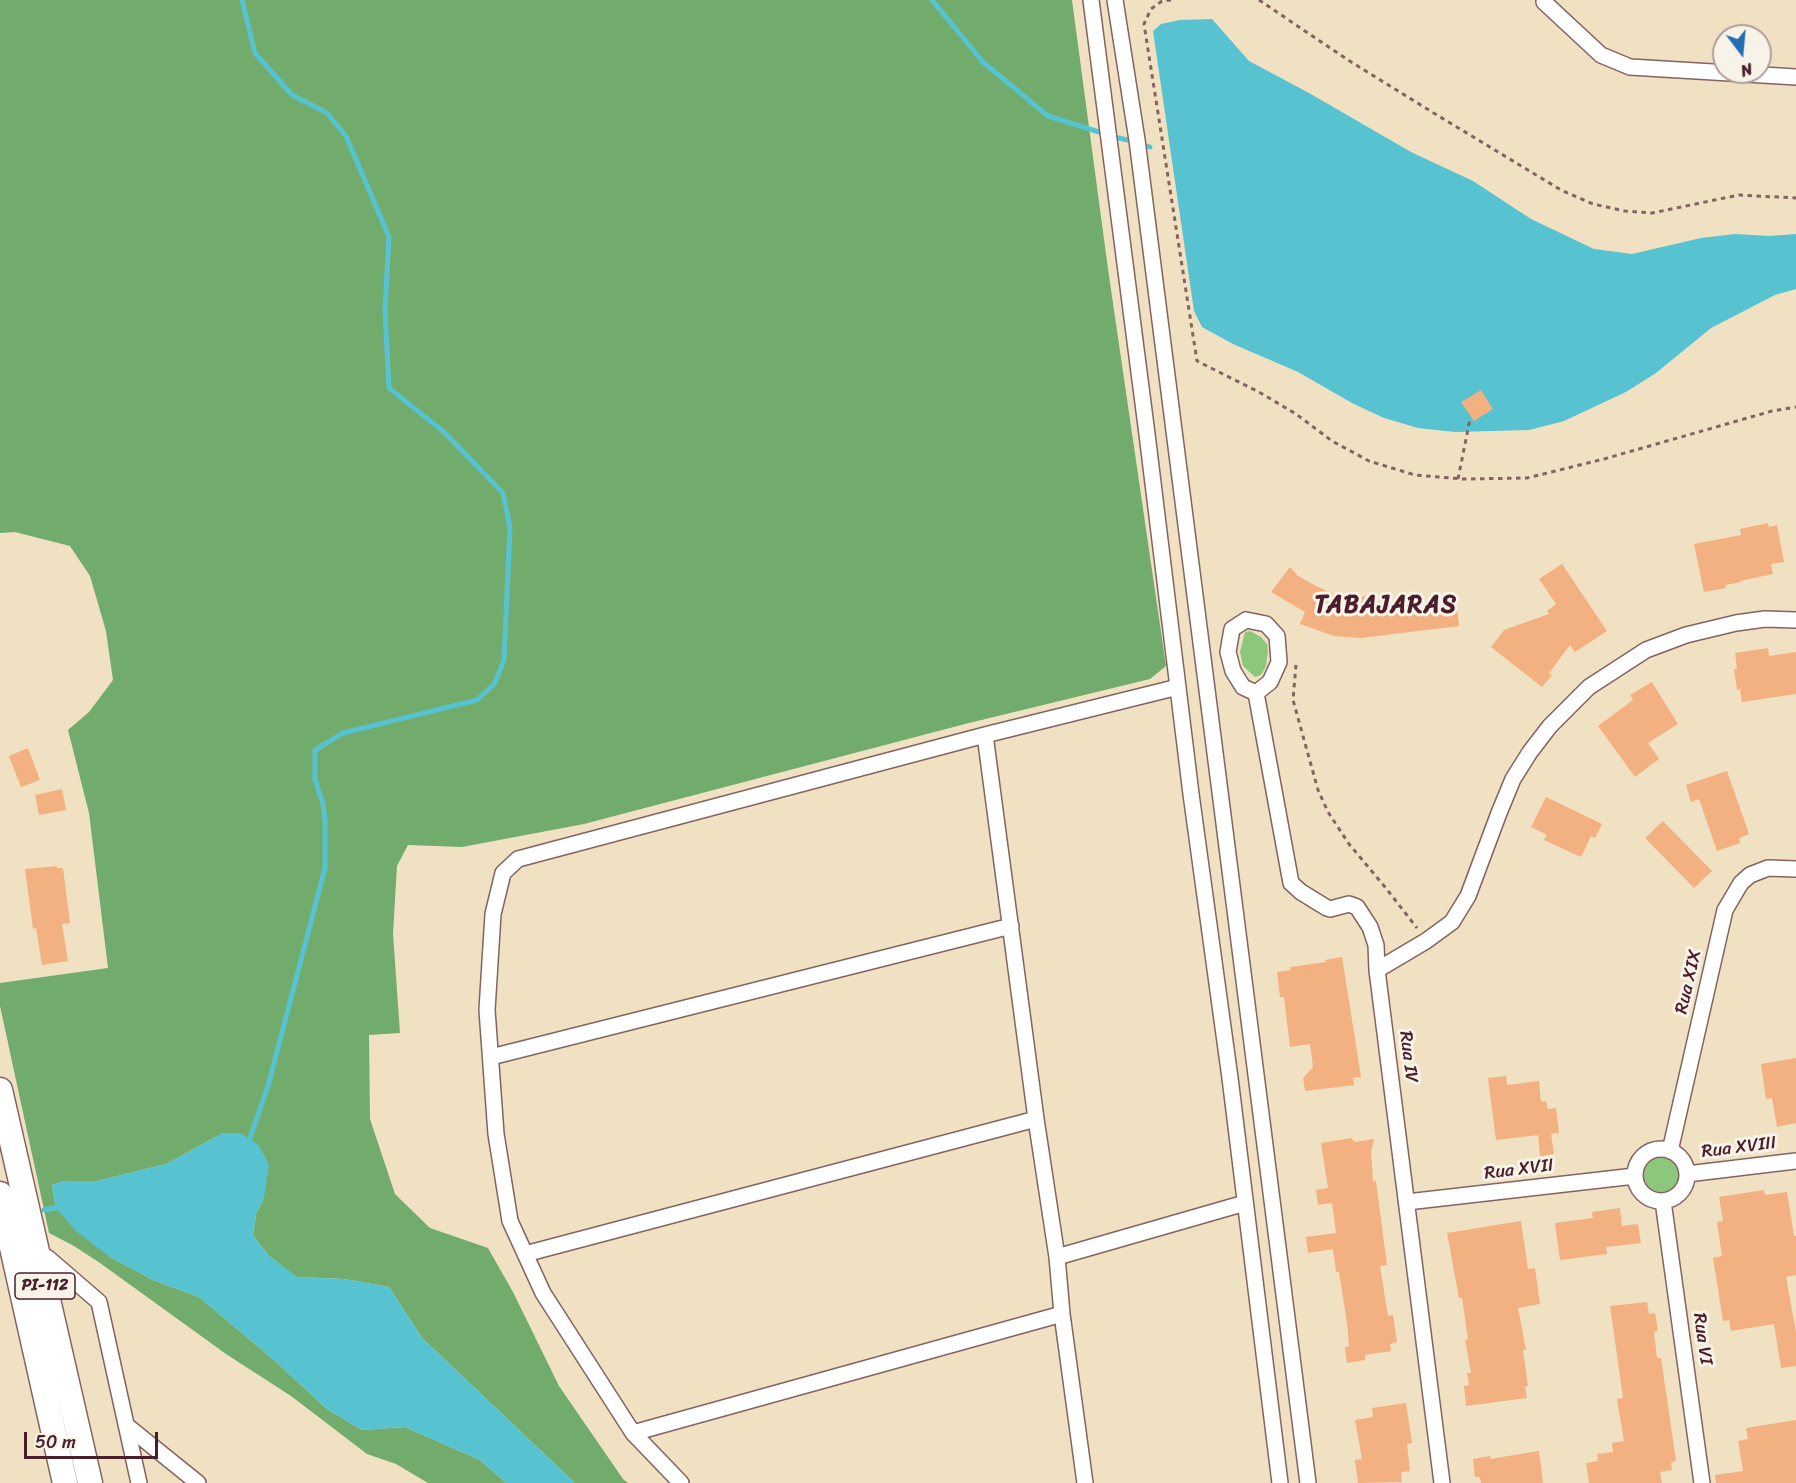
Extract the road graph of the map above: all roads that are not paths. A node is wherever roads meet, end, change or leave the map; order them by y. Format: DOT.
graph roads {
  1 [pos="1091,0"];
  2 [pos="1115,0"];
  3 [pos="1544,2"];
  4 [pos="1796,77"];
  5 [pos="1796,620"];
  6 [pos="1198,625"];
  7 [pos="1170,629"];
  8 [pos="1178,687"];
  9 [pos="1256,693"];
  10 [pos="1209,704"];
  11 [pos="1180,708"];
  12 [pos="985,735"];
  13 [pos="1796,869"];
  14 [pos="1011,926"];
  15 [pos="1377,970"];
  16 [pos="491,1057"];
  17 [pos="0,1089"];
  18 [pos="1036,1119"];
  19 [pos="1670,1150"];
  20 [pos="1796,1161"];
  21 [pos="1687,1174"];
  22 [pos="1635,1176"];
  23 [pos="0,1194"];
  24 [pos="1663,1201"];
  25 [pos="1407,1202"];
  26 [pos="1245,1203"];
  27 [pos="38,1253"];
  28 [pos="525,1254"];
  29 [pos="1057,1257"];
  30 [pos="1062,1314"];
  31 [pos="126,1425"];
  32 [pos="633,1433"];
  33 [pos="65,1483"];
  34 [pos="90,1483"];
  35 [pos="139,1483"];
  36 [pos="190,1483"];
  37 [pos="197,1483"];
  38 [pos="681,1483"];
  39 [pos="1085,1483"];
  40 [pos="1280,1483"];
  41 [pos="1308,1483"];
  42 [pos="1442,1483"];
  43 [pos="1702,1483"];
  1 -- 7 [label="street"];
  2 -- 6 [label="street"];
  3 -- 4 [label="street"];
  5 -- 15 [label="street"];
  6 -- 7 [label="street"];
  6 -- 10 [label="street"];
  7 -- 8 [label="street"];
  8 -- 11 [label="street"];
  8 -- 12 [label="street"];
  9 -- 9 [label="street"];
  9 -- 15 [label="street, Rua IV"];
  10 -- 11 [label="street"];
  10 -- 41 [label="street"];
  11 -- 26 [label="street"];
  12 -- 14 [label="street"];
  12 -- 16 [label="street"];
  13 -- 19 [label="street, Rua XIX"];
  14 -- 16 [label="street"];
  14 -- 18 [label="street"];
  15 -- 25 [label="street, Rua IV"];
  16 -- 28 [label="street"];
  17 -- 27 [label="main road, PI-112"];
  18 -- 28 [label="street"];
  18 -- 29 [label="street"];
  19 -- 21 [label="street"];
  19 -- 22 [label="street"];
  20 -- 21 [label="street, Rua XVIII"];
  21 -- 24 [label="street"];
  22 -- 24 [label="street"];
  22 -- 25 [label="street, Rua XVII"];
  23 -- 33 [label="main road, PI-112"];
  24 -- 43 [label="street, Rua VI"];
  25 -- 42 [label="street, Rua IV"];
  26 -- 29 [label="street"];
  26 -- 40 [label="street"];
  27 -- 31 [label="street"];
  27 -- 34 [label="main road, PI-112"];
  28 -- 32 [label="street"];
  29 -- 30 [label="street"];
  30 -- 32 [label="street"];
  30 -- 39 [label="street"];
  31 -- 35 [label="street"];
  31 -- 37 [label="street"];
  32 -- 38 [label="street"];
  36 -- 37 [label="street"];
}
